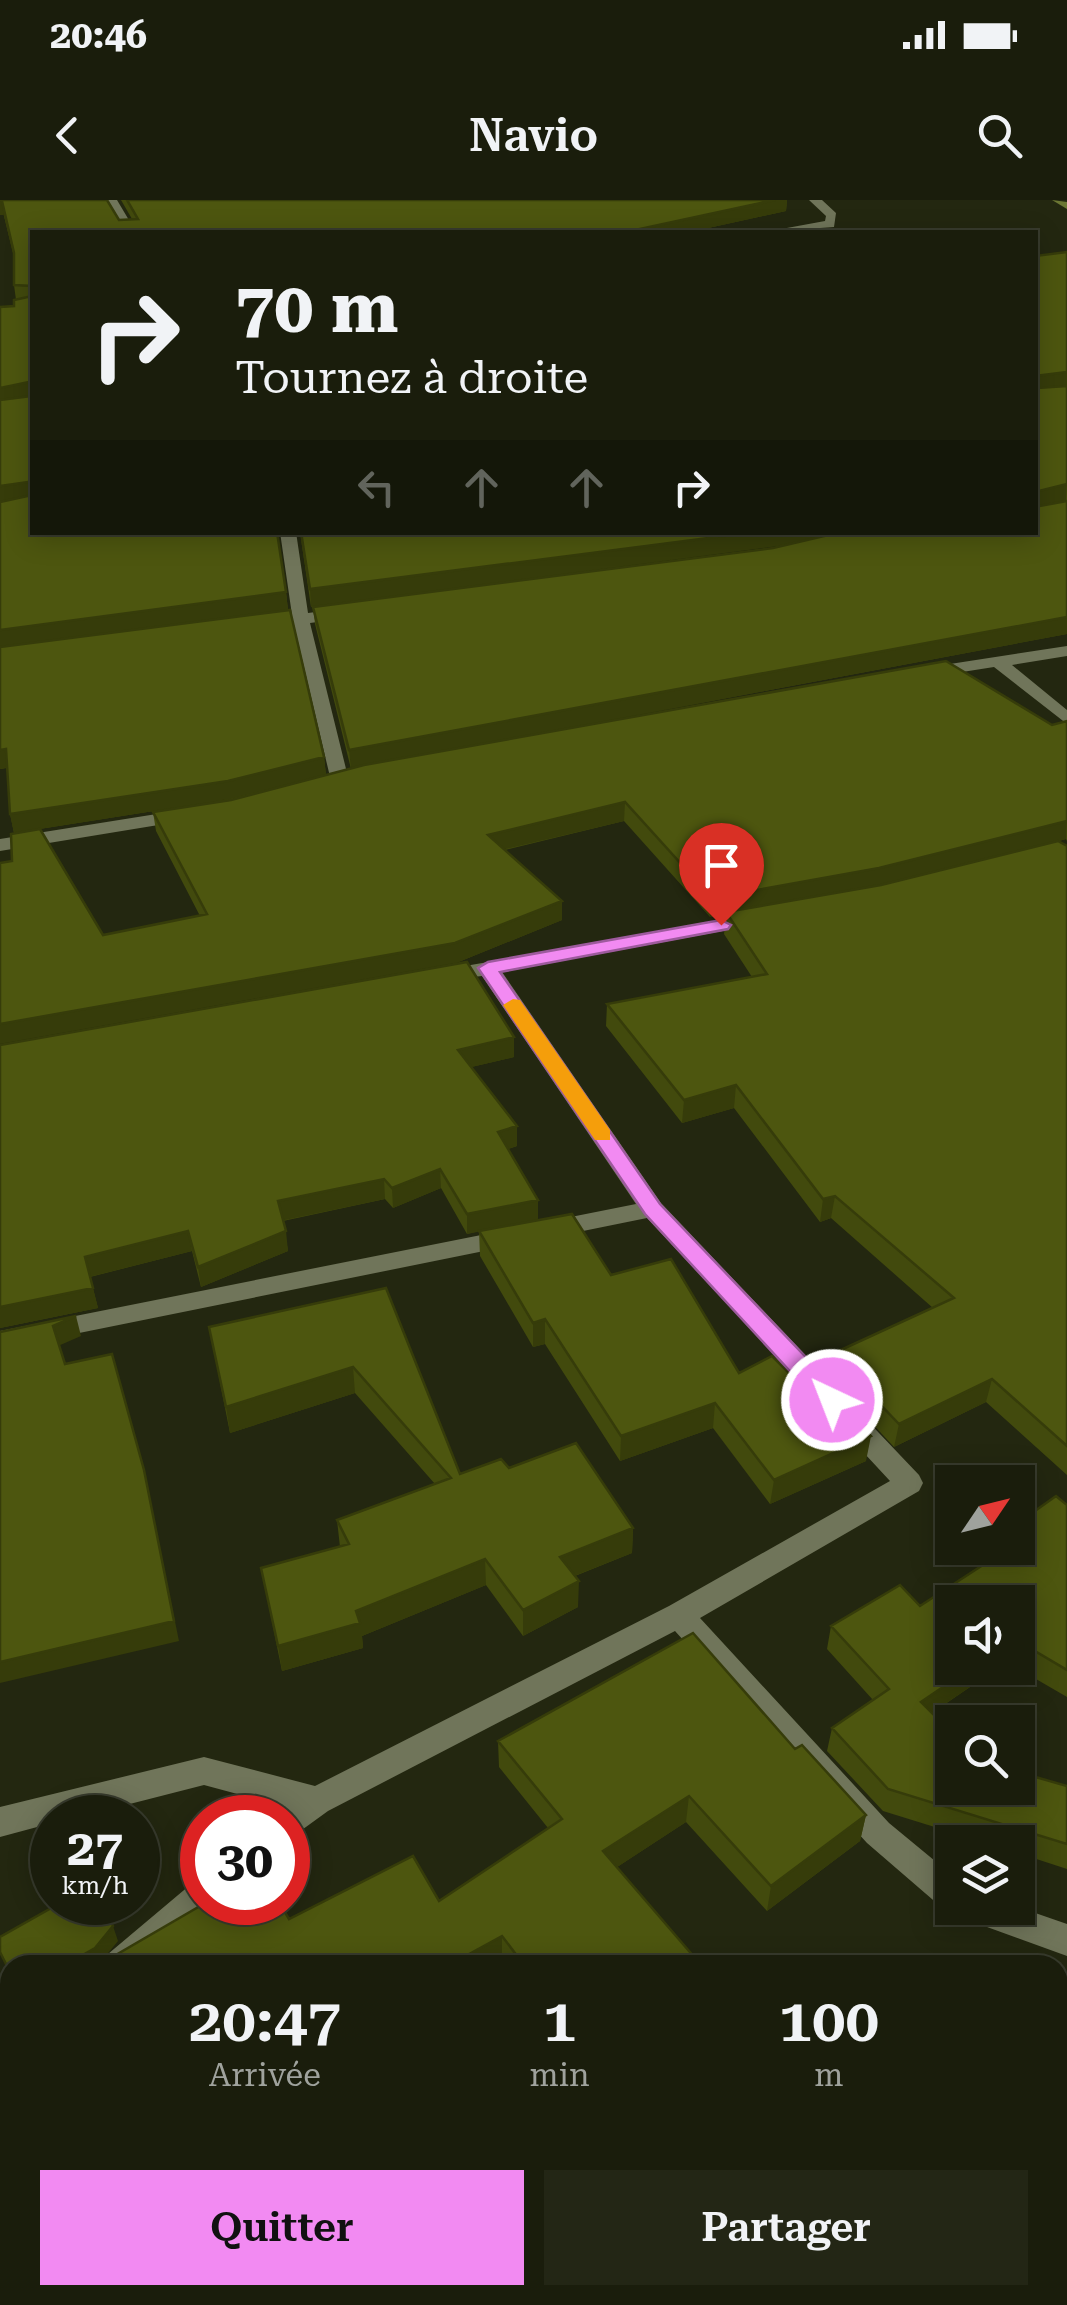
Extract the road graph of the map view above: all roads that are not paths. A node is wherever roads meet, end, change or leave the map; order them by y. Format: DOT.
graph roads {
  1 [pos="111,200"];
  2 [pos="815,200"];
  3 [pos="129,230"];
  4 [pos="786,230"];
  5 [pos="288,535"];
  6 [pos="359,611"];
  7 [pos="300,619"];
  8 [pos="244,626"];
  9 [pos="1067,651"];
  10 [pos="996,660"];
  11 [pos="901,678"];
  12 [pos="1067,719"];
  13 [pos="364,775"];
  14 [pos="213,812"];
  15 [pos="0,845"];
  16 [pos="780,914"];
  17 [pos="488,968"];
  18 [pos="449,975"];
  19 [pos="652,1209"];
  20 [pos="0,1340"];
  21 [pos="679,1615"];
  22 [pos="317,1801"];
  23 [pos="310,1807"];
  24 [pos="0,1822"];
  25 [pos="935,1881"];
  26 [pos="180,1915"];
  27 [pos="1025,1925"];
  28 [pos="1067,1940"];
  29 [pos="132,1955"];
  1 -- 3 [label="street"];
  2 -- 4 [label="street"];
  5 -- 7 [label="street"];
  6 -- 7 [label="street"];
  7 -- 8 [label="street"];
  7 -- 13 [label="street"];
  9 -- 10 [label="street"];
  10 -- 11 [label="street"];
  10 -- 12 [label="street"];
  14 -- 15 [label="street"];
  16 -- 17 [label="street"];
  17 -- 18 [label="street"];
  17 -- 19 [label="street"];
  19 -- 20 [label="street"];
  19 -- 21 [label="street"];
  21 -- 22 [label="street"];
  21 -- 25 [label="street"];
  22 -- 23 [label="street"];
  22 -- 24 [label="street"];
  26 -- 29 [label="street"];
  27 -- 28 [label="street"];
}
